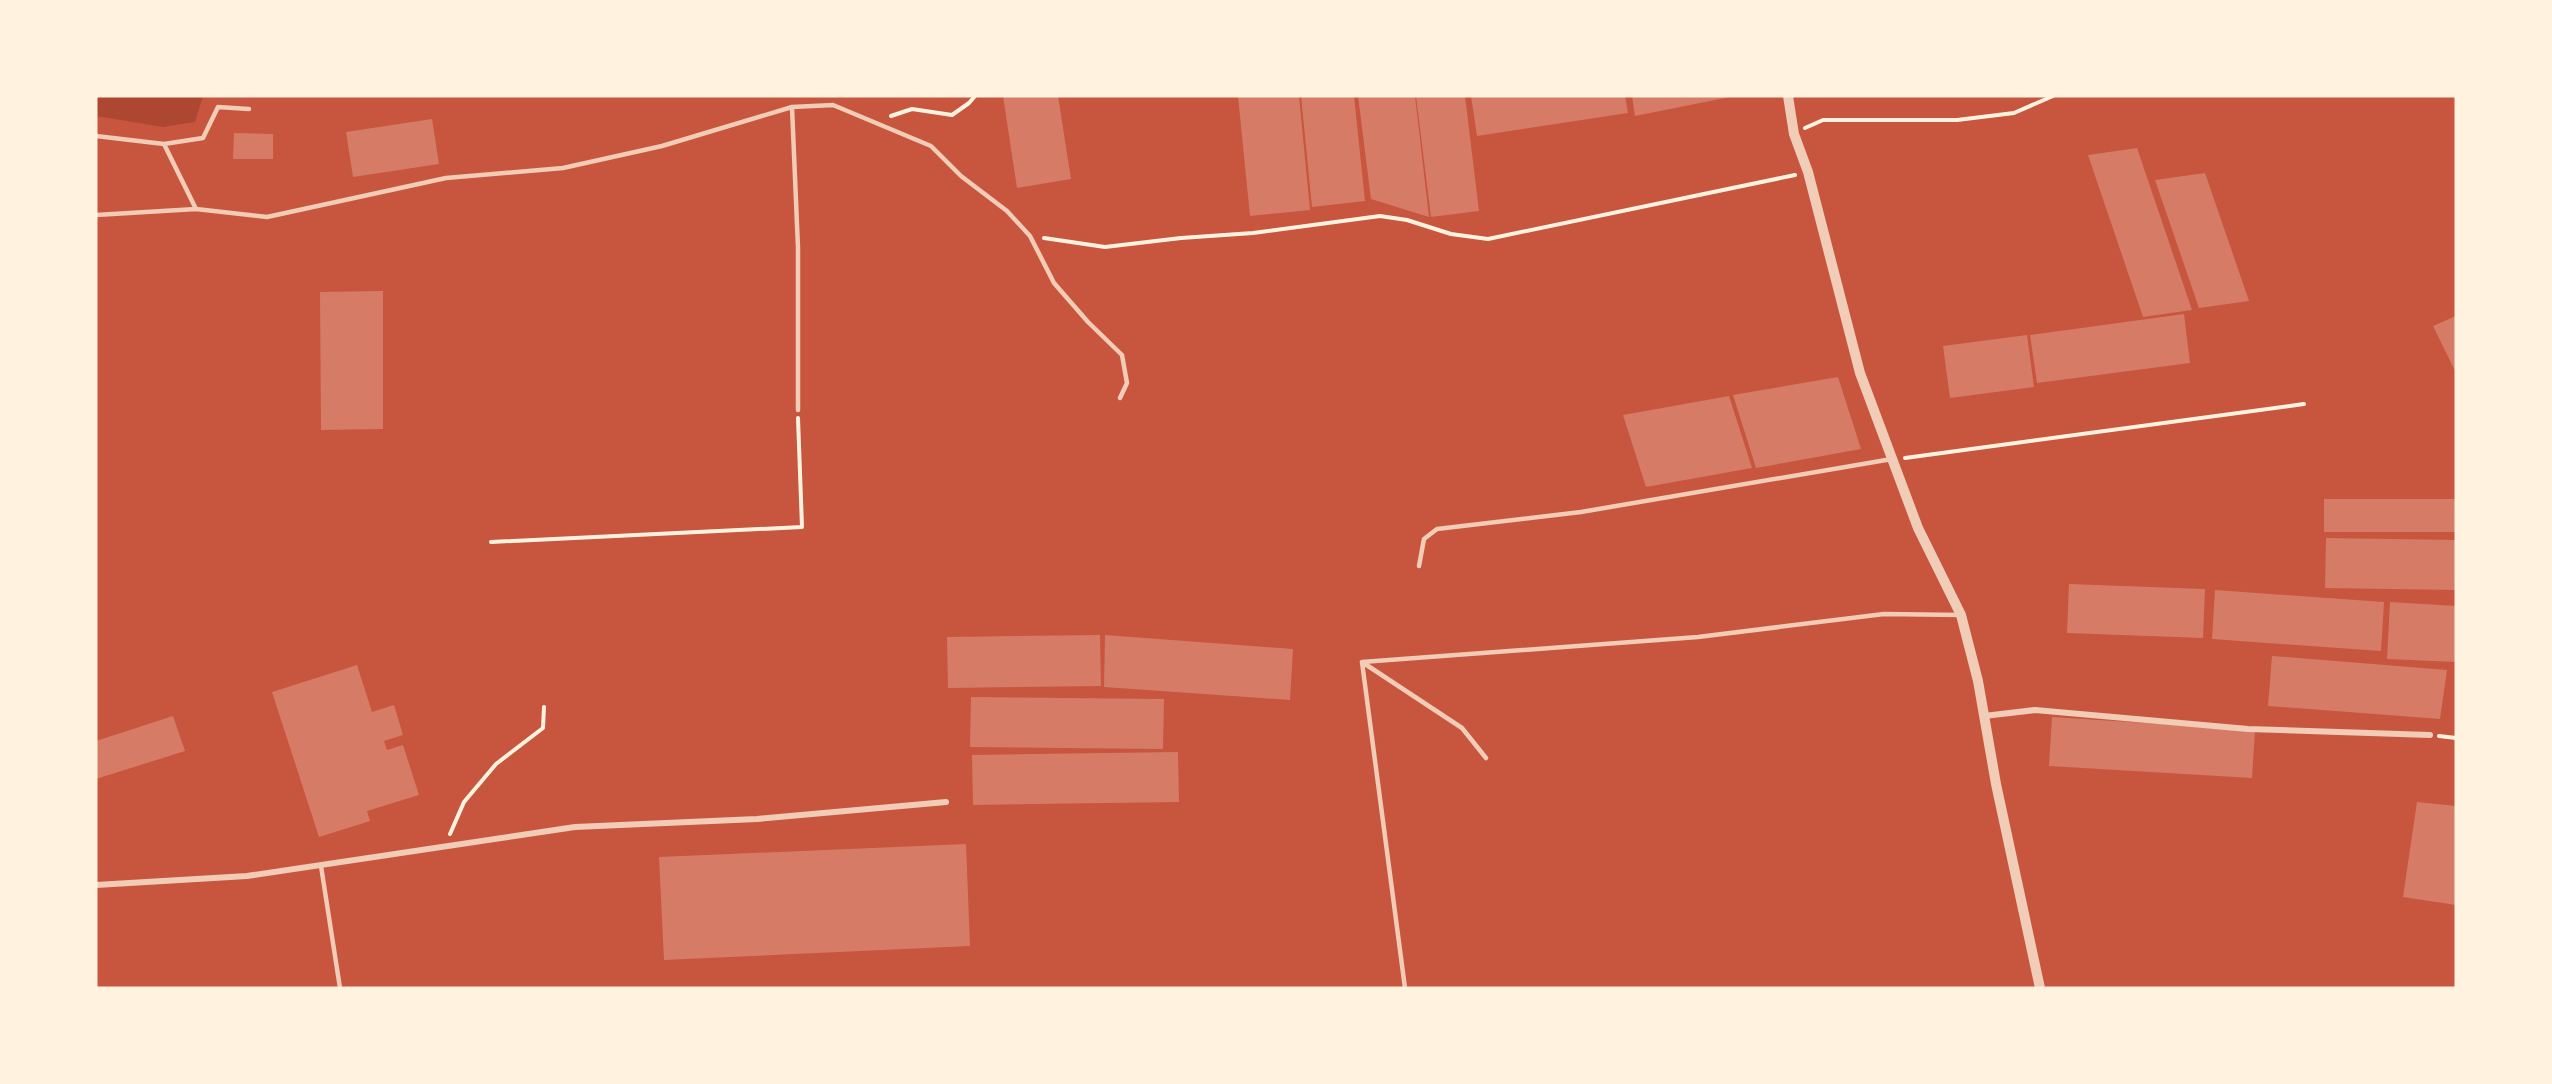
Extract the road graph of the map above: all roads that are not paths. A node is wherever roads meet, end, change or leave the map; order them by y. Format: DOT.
graph roads {
  1 [pos="1788,96"];
  2 [pos="792,107"];
  3 [pos="249,109"];
  4 [pos="96,136"];
  5 [pos="164,144"];
  6 [pos="196,208"];
  7 [pos="96,215"];
  8 [pos="1120,398"];
  9 [pos="798,410"];
  10 [pos="1892,459"];
  11 [pos="1419,566"];
  12 [pos="1961,615"];
  13 [pos="1362,662"];
  14 [pos="1984,716"];
  15 [pos="2430,735"];
  16 [pos="1486,758"];
  17 [pos="946,802"];
  18 [pos="321,866"];
  19 [pos="96,885"];
  20 [pos="340,988"];
  21 [pos="1405,988"];
  22 [pos="2040,988"];
  1 -- 10 [label="street"];
  2 -- 6 [label="lane"];
  2 -- 8 [label="lane"];
  2 -- 9 [label="lane"];
  3 -- 5 [label="lane"];
  4 -- 5 [label="lane"];
  5 -- 6 [label="lane"];
  6 -- 7 [label="lane"];
  10 -- 11 [label="lane"];
  10 -- 12 [label="street"];
  12 -- 13 [label="lane"];
  12 -- 14 [label="street"];
  13 -- 16 [label="lane"];
  13 -- 21 [label="lane"];
  14 -- 15 [label="street"];
  14 -- 22 [label="street"];
  17 -- 18 [label="street"];
  18 -- 19 [label="street"];
  18 -- 20 [label="lane"];
}
